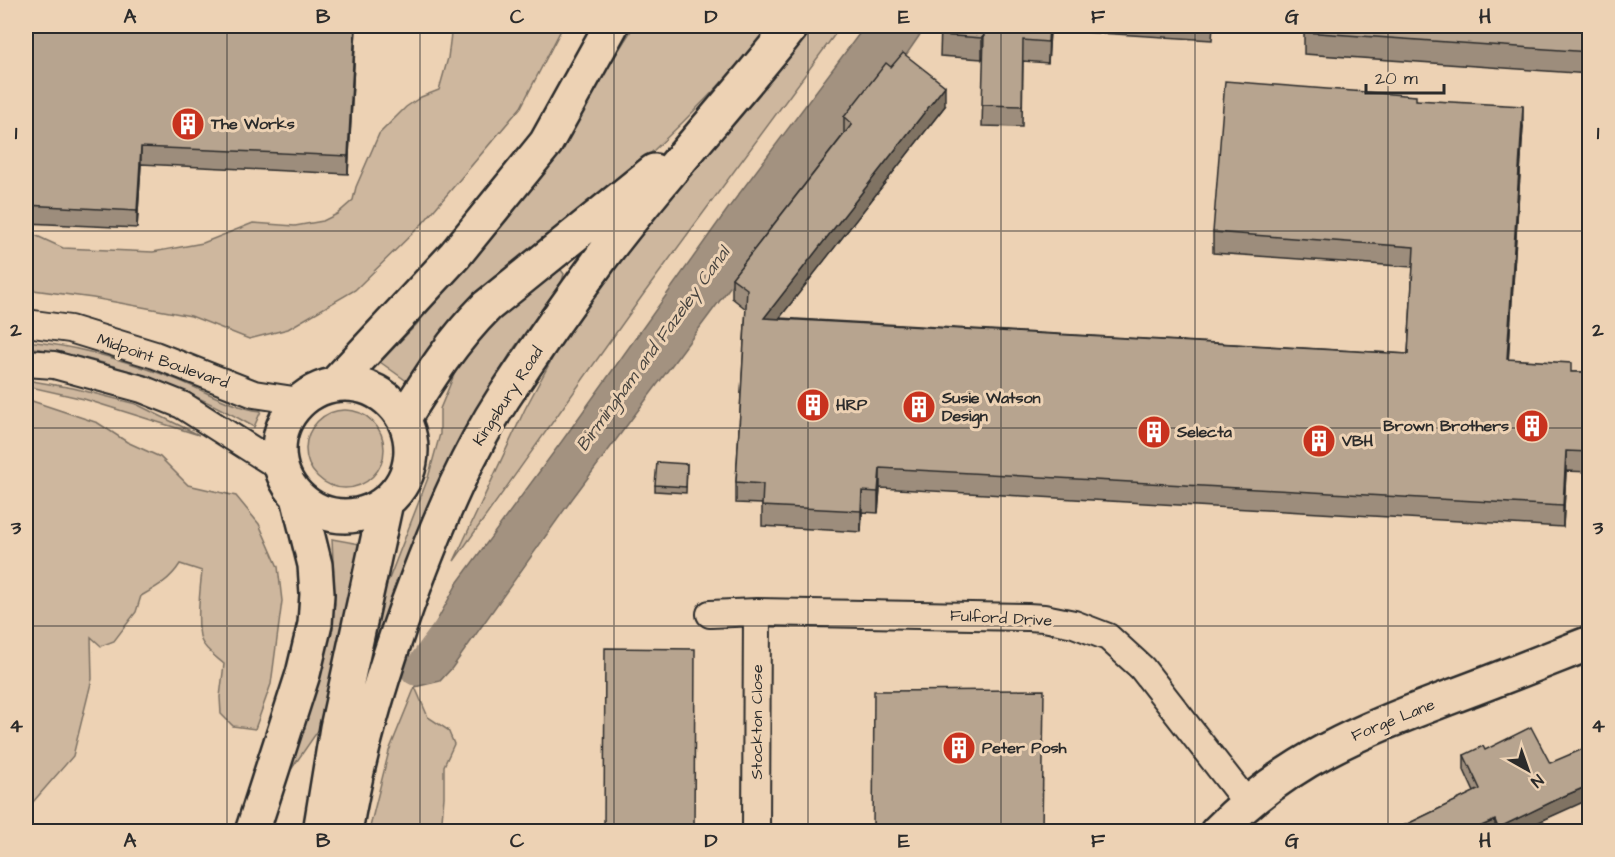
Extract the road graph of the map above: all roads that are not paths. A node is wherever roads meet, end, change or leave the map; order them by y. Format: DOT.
graph roads {
  1 [pos="611,26"];
  2 [pos="792,26"];
  3 [pos="708,127"];
  4 [pos="26,323"];
  5 [pos="26,363"];
  6 [pos="335,384"];
  7 [pos="300,400"];
  8 [pos="404,418"];
  9 [pos="281,468"];
  10 [pos="298,497"];
  11 [pos="386,502"];
  12 [pos="757,612"];
  13 [pos="710,614"];
  14 [pos="1590,643"];
  15 [pos="1247,803"];
  16 [pos="252,831"];
  17 [pos="320,831"];
  18 [pos="345,831"];
  19 [pos="756,831"];
  20 [pos="1217,831"];
  1 -- 6 [label="main road"];
  2 -- 3 [label="main road, Kingsbury Road"];
  3 -- 8 [label="main road"];
  3 -- 18 [label="main road, Kingsbury Road"];
  4 -- 7 [label="street, Midpoint Boulevard"];
  5 -- 9 [label="street, Midpoint Boulevard"];
  6 -- 7 [label="main road"];
  6 -- 8 [label="main road"];
  7 -- 9 [label="main road"];
  8 -- 11 [label="main road"];
  9 -- 10 [label="main road"];
  10 -- 11 [label="main road"];
  10 -- 16 [label="main road"];
  11 -- 17 [label="main road"];
  12 -- 13 [label="street, Fulford Drive"];
  12 -- 15 [label="street, Fulford Drive"];
  12 -- 19 [label="street, Stockton Close"];
  14 -- 15 [label="main road, Forge Lane"];
  15 -- 20 [label="main road, Forge Lane"];
}
